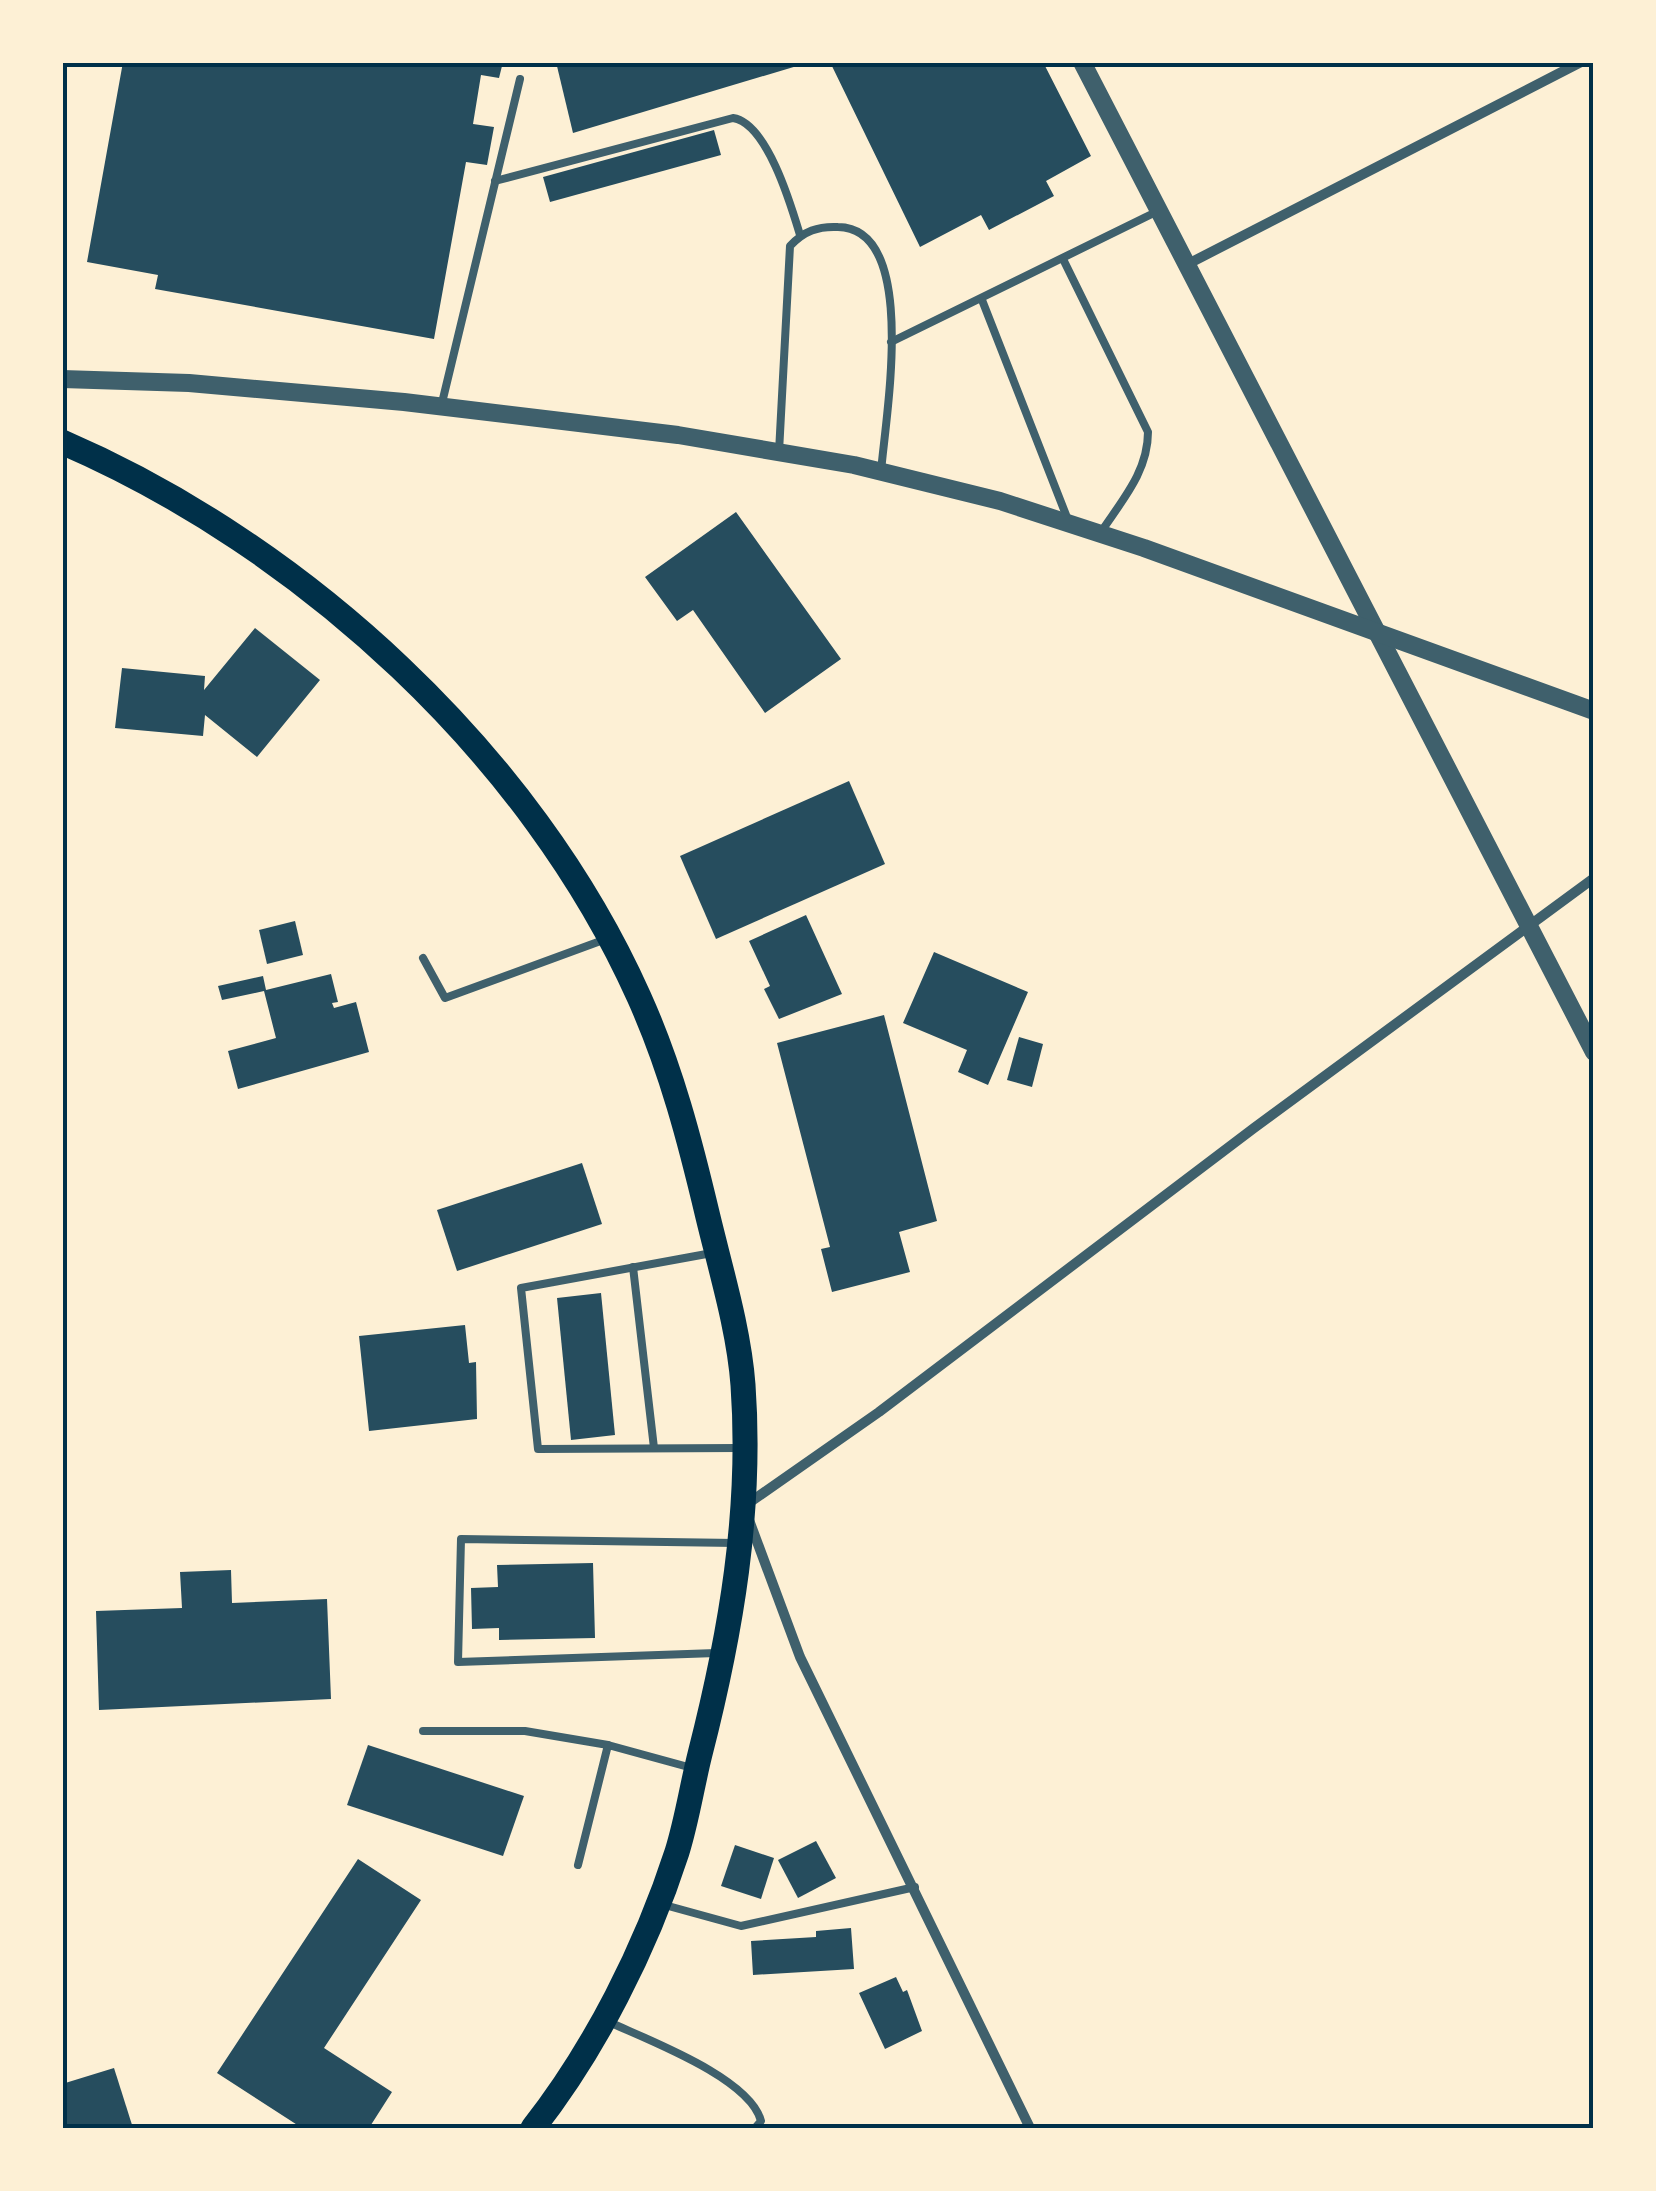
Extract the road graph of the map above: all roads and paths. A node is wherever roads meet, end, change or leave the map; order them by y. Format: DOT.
graph roads {
  1 [pos="1082,62"];
  2 [pos="1581,62"];
  3 [pos="520,79"];
  4 [pos="495,181"];
  5 [pos="1158,211"];
  6 [pos="800,235"];
  7 [pos="1063,260"];
  8 [pos="1185,265"];
  9 [pos="982,300"];
  10 [pos="891,342"];
  11 [pos="62,379"];
  12 [pos="442,407"];
  13 [pos="62,442"];
  14 [pos="779,452"];
  15 [pos="881,472"];
  16 [pos="1070,524"];
  17 [pos="1100,534"];
  18 [pos="1372,630"];
  19 [pos="1594,711"];
  20 [pos="1594,878"];
  21 [pos="1530,927"];
  22 [pos="610,937"];
  23 [pos="422,958"];
  24 [pos="1594,1052"];
  25 [pos="716,1252"];
  26 [pos="633,1267"];
  27 [pos="654,1448"];
  28 [pos="744,1448"];
  29 [pos="744,1506"];
  30 [pos="741,1543"];
  31 [pos="727,1653"];
  32 [pos="423,1731"];
  33 [pos="608,1744"];
  34 [pos="696,1770"];
  35 [pos="578,1865"];
  36 [pos="915,1887"];
  37 [pos="658,1904"];
  38 [pos="602,2018"];
  39 [pos="533,2128"];
  40 [pos="754,2128"];
  41 [pos="1030,2128"];
  1 -- 5 [label="street"];
  2 -- 8 [label="street"];
  3 -- 4 [label="lane"];
  4 -- 6 [label="lane"];
  4 -- 12 [label="lane"];
  5 -- 7 [label="lane"];
  5 -- 8 [label="street"];
  6 -- 10 [label="lane"];
  6 -- 14 [label="lane"];
  7 -- 9 [label="lane"];
  7 -- 17 [label="lane"];
  8 -- 18 [label="street"];
  9 -- 10 [label="lane"];
  9 -- 16 [label="lane"];
  10 -- 15 [label="lane"];
  11 -- 12 [label="street"];
  12 -- 14 [label="street"];
  13 -- 22 [label="main road"];
  14 -- 15 [label="street"];
  15 -- 16 [label="street"];
  16 -- 17 [label="street"];
  17 -- 18 [label="street"];
  18 -- 19 [label="street"];
  18 -- 21 [label="street"];
  20 -- 21 [label="street"];
  21 -- 24 [label="street"];
  21 -- 29 [label="street"];
  22 -- 23 [label="lane"];
  22 -- 25 [label="main road"];
  25 -- 26 [label="lane"];
  25 -- 28 [label="main road"];
  26 -- 27 [label="lane"];
  26 -- 27 [label="lane"];
  27 -- 28 [label="lane"];
  28 -- 29 [label="main road"];
  29 -- 30 [label="main road"];
  29 -- 36 [label="street"];
  30 -- 31 [label="main road"];
  30 -- 31 [label="lane"];
  31 -- 34 [label="main road"];
  32 -- 33 [label="lane"];
  33 -- 34 [label="lane"];
  33 -- 35 [label="lane"];
  34 -- 37 [label="main road"];
  36 -- 37 [label="lane"];
  36 -- 41 [label="street"];
  37 -- 38 [label="main road"];
  38 -- 39 [label="main road"];
  38 -- 40 [label="lane"];
}
